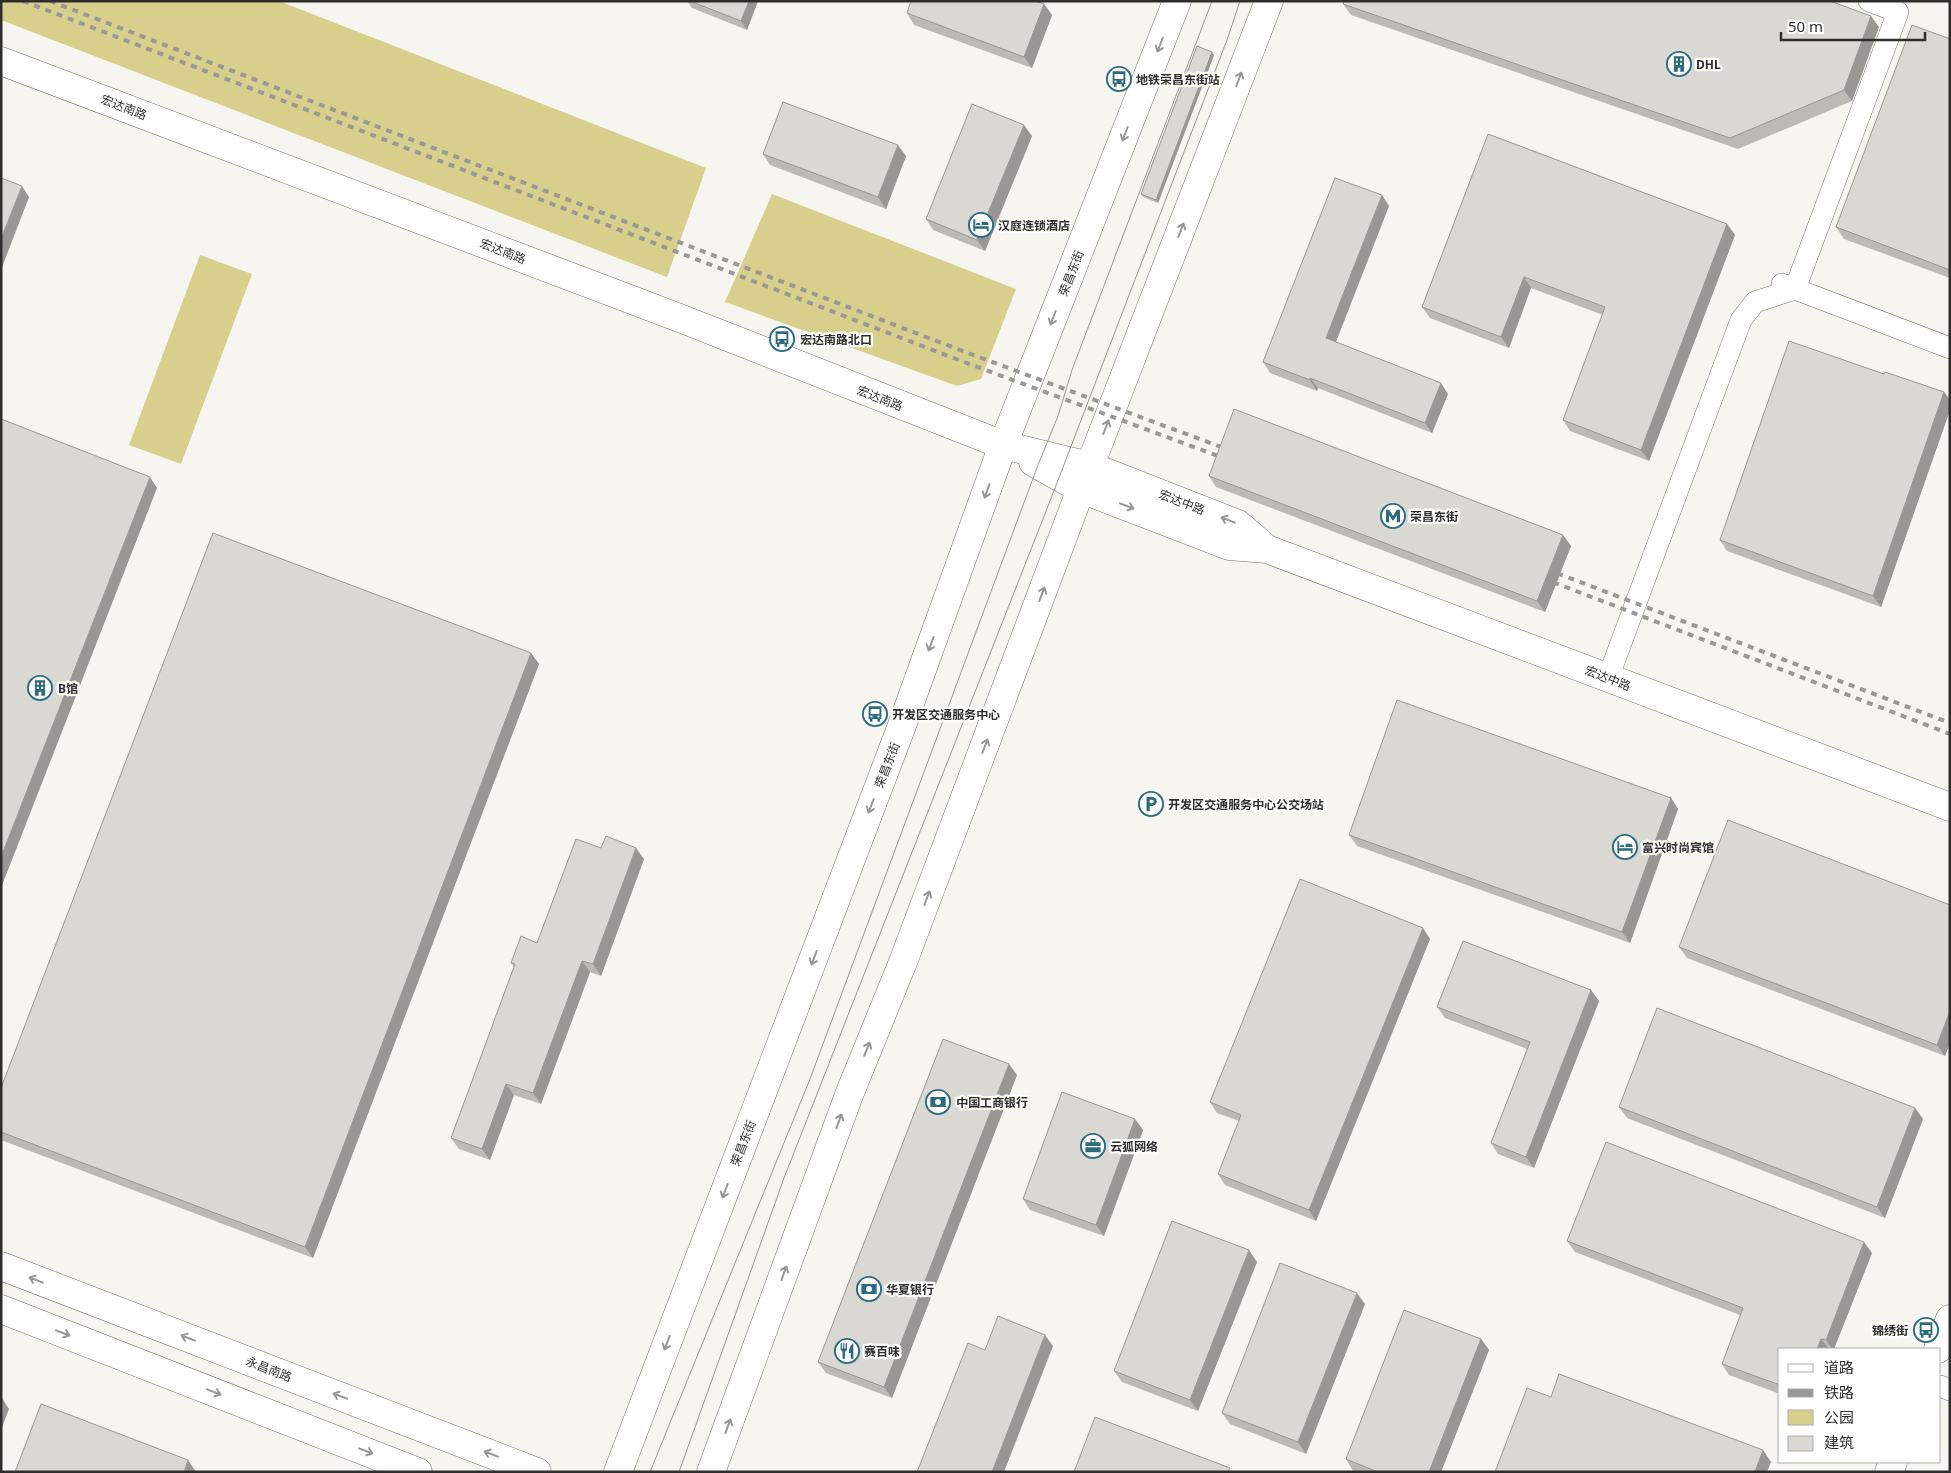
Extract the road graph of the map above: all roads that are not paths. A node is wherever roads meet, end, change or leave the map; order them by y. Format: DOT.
graph roads {
  1 [pos="1177,1"];
  2 [pos="1269,1"];
  3 [pos="1869,1"];
  4 [pos="1,61"];
  5 [pos="1788,287"];
  6 [pos="1950,348"];
  7 [pos="1003,445"];
  8 [pos="1086,477"];
  9 [pos="1608,678"];
  10 [pos="1950,807"];
  11 [pos="1,1266"];
  12 [pos="1,1309"];
  13 [pos="1950,1320"];
  14 [pos="1938,1348"];
  15 [pos="418,1472"];
  16 [pos="537,1472"];
  17 [pos="618,1472"];
  18 [pos="711,1472"];
  1 -- 7 [label="street, 荣昌东街, one-way"];
  8 -- 2 [label="street, one-way"];
  3 -- 5 [label="street"];
  4 -- 7 [label="street, 宏达南路"];
  5 -- 6 [label="street"];
  5 -- 9 [label="street"];
  7 -- 8 [label="street, 宏达南路"];
  7 -- 17 [label="street, 荣昌东街, one-way"];
  8 -- 9 [label="street, 宏达中路"];
  18 -- 8 [label="street, one-way"];
  9 -- 10 [label="street, 宏达中路"];
  16 -- 11 [label="street, 永昌南路, one-way"];
  12 -- 15 [label="street, one-way"];
  13 -- 14 [label="street"];
}
